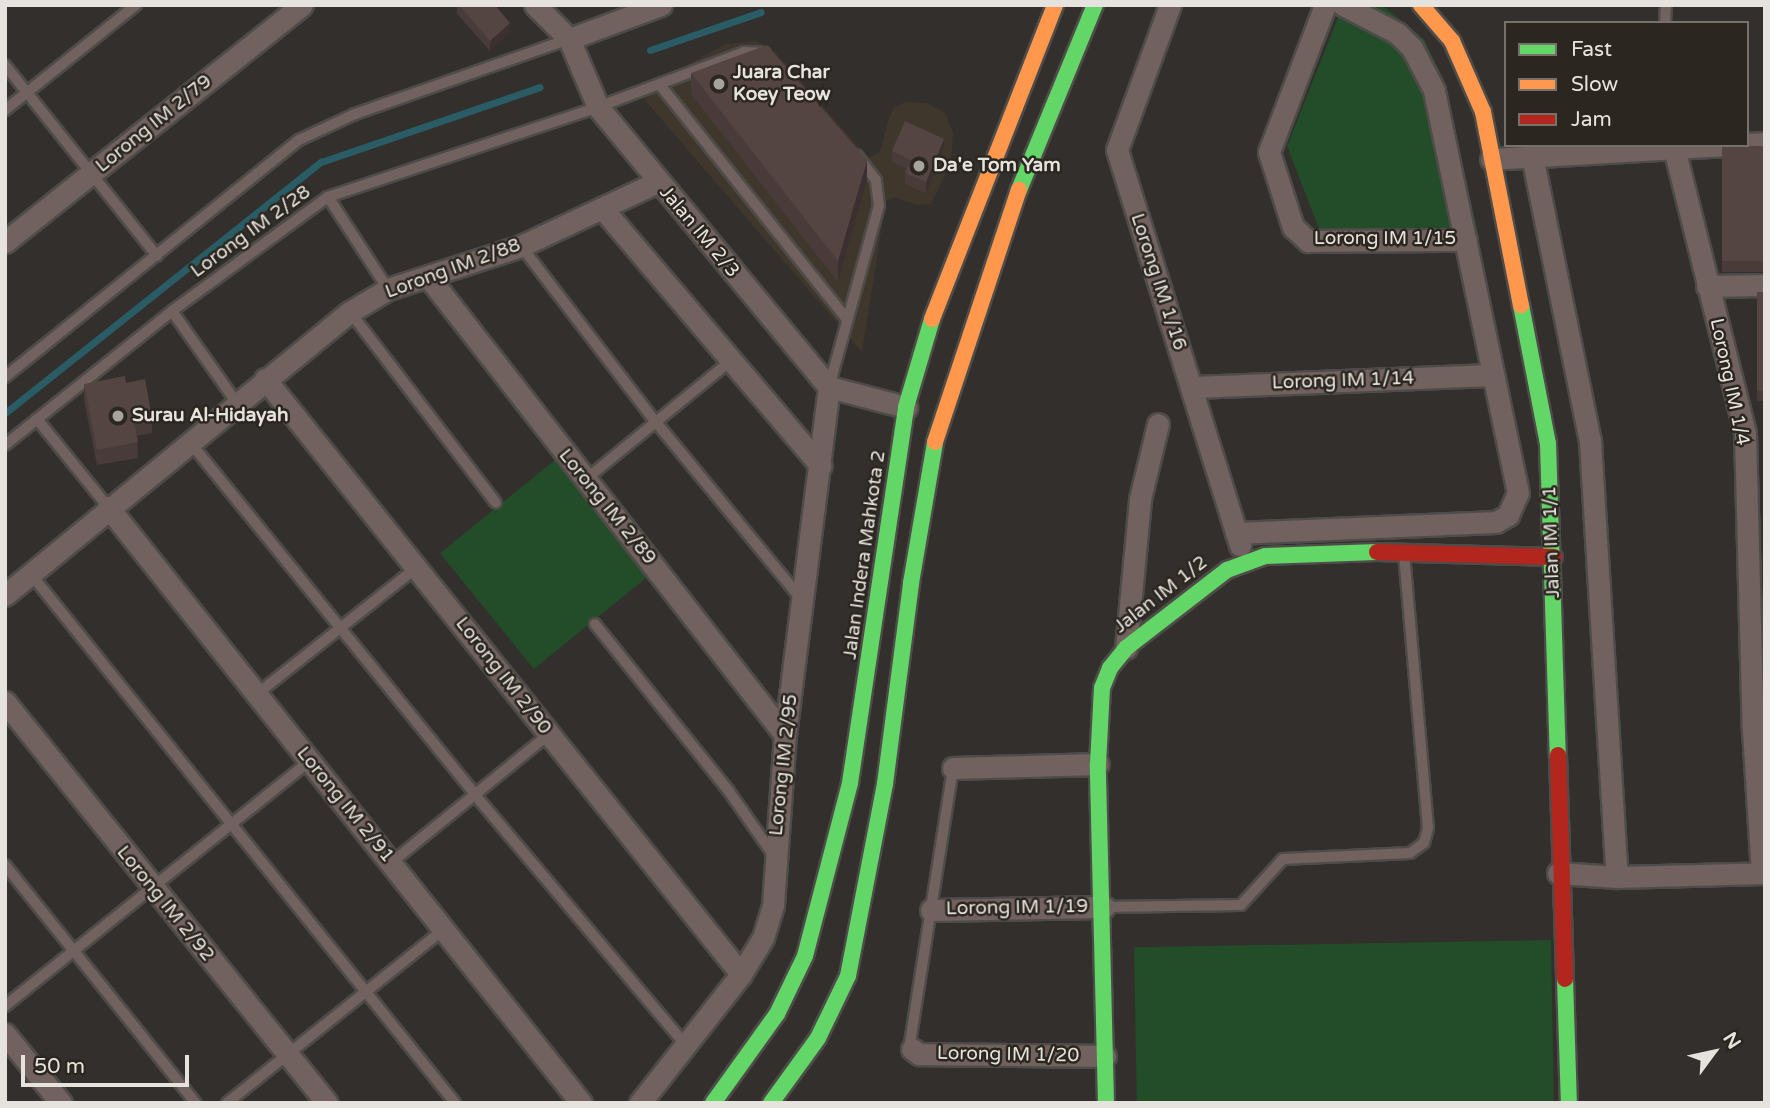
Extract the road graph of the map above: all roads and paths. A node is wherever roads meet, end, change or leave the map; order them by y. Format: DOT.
graph roads {
  1 [pos="136,5"];
  2 [pos="302,5"];
  3 [pos="535,5"];
  4 [pos="661,5"];
  5 [pos="1055,5"];
  6 [pos="1095,5"];
  7 [pos="1170,5"];
  8 [pos="1325,5"];
  9 [pos="1343,5"];
  10 [pos="1421,5"];
  11 [pos="569,40"];
  12 [pos="775,61"];
  13 [pos="5,65"];
  14 [pos="660,85"];
  15 [pos="27,92"];
  16 [pos="598,107"];
  17 [pos="5,110"];
  18 [pos="844,140"];
  19 [pos="1663,147"];
  20 [pos="1532,156"];
  21 [pos="1491,159"];
  22 [pos="91,173"];
  23 [pos="657,181"];
  24 [pos="328,197"];
  25 [pos="602,208"];
  26 [pos="1466,240"];
  27 [pos="5,242"];
  28 [pos="521,246"];
  29 [pos="158,256"];
  30 [pos="430,279"];
  31 [pos="1765,285"];
  32 [pos="1707,286"];
  33 [pos="388,289"];
  34 [pos="172,311"];
  35 [pos="350,312"];
  36 [pos="846,318"];
  37 [pos="729,362"];
  38 [pos="1493,375"];
  39 [pos="5,377"];
  40 [pos="265,379"];
  41 [pos="829,387"];
  42 [pos="1193,387"];
  43 [pos="237,403"];
  44 [pos="906,407"];
  45 [pos="37,419"];
  46 [pos="654,421"];
  47 [pos="1158,424"];
  48 [pos="1755,433"];
  49 [pos="189,441"];
  50 [pos="5,445"];
  51 [pos="821,466"];
  52 [pos="584,480"];
  53 [pos="496,503"];
  54 [pos="108,507"];
  55 [pos="1236,533"];
  56 [pos="1404,551"];
  57 [pos="1554,557"];
  58 [pos="1245,561"];
  59 [pos="417,567"];
  60 [pos="30,573"];
  61 [pos="1757,587"];
  62 [pos="5,595"];
  63 [pos="803,601"];
  64 [pos="595,624"];
  65 [pos="341,628"];
  66 [pos="1126,648"];
  67 [pos="257,694"];
  68 [pos="5,702"];
  69 [pos="1759,730"];
  70 [pos="550,734"];
  71 [pos="785,735"];
  72 [pos="310,761"];
  73 [pos="1098,764"];
  74 [pos="953,768"];
  75 [pos="476,796"];
  76 [pos="232,824"];
  77 [pos="775,858"];
  78 [pos="391,863"];
  79 [pos="5,865"];
  80 [pos="1558,873"];
  81 [pos="1763,873"];
  82 [pos="1617,877"];
  83 [pos="152,888"];
  84 [pos="1104,907"];
  85 [pos="931,909"];
  86 [pos="444,929"];
  87 [pos="74,951"];
  88 [pos="741,974"];
  89 [pos="366,991"];
  90 [pos="5,1006"];
  91 [pos="5,1034"];
  92 [pos="686,1045"];
  93 [pos="912,1049"];
  94 [pos="287,1054"];
  95 [pos="1105,1056"];
  96 [pos="61,1103"];
  97 [pos="195,1103"];
  98 [pos="226,1103"];
  99 [pos="327,1103"];
  100 [pos="455,1103"];
  101 [pos="581,1103"];
  102 [pos="640,1103"];
  103 [pos="713,1103"];
  104 [pos="771,1103"];
  105 [pos="1106,1103"];
  106 [pos="1569,1103"];
  1 -- 15 [label="lane"];
  2 -- 22 [label="street, Lorong IM 2/79"];
  3 -- 11 [label="street, Jalan IM 2/3"];
  4 -- 11 [label="street"];
  5 -- 44 [label="street, Jalan Indera Mahkota 2"];
  6 -- 104 [label="street"];
  7 -- 42 [label="street, Lorong IM 1/16"];
  8 -- 26 [label="street, Lorong IM 1/15"];
  9 -- 26 [label="street"];
  10 -- 21 [label="street, Jalan IM 1/1"];
  11 -- 16 [label="street, Jalan IM 2/3"];
  11 -- 29 [label="lane"];
  12 -- 14 [label="lane, Lorong IM 2/28"];
  13 -- 15 [label="lane"];
  14 -- 16 [label="lane, Lorong IM 2/28"];
  14 -- 36 [label="lane"];
  15 -- 17 [label="lane"];
  15 -- 22 [label="lane"];
  16 -- 23 [label="street, Jalan IM 2/3"];
  16 -- 24 [label="lane, Lorong IM 2/28"];
  18 -- 36 [label="lane"];
  19 -- 20 [label="street"];
  19 -- 32 [label="street, Lorong IM 1/4"];
  20 -- 21 [label="street"];
  20 -- 82 [label="street"];
  21 -- 57 [label="street, Jalan IM 1/1"];
  22 -- 27 [label="street, Lorong IM 2/79"];
  22 -- 29 [label="lane"];
  23 -- 25 [label="street, Lorong IM 2/88"];
  23 -- 41 [label="street, Jalan IM 2/3"];
  24 -- 33 [label="lane"];
  24 -- 34 [label="lane, Lorong IM 2/28"];
  25 -- 28 [label="street, Lorong IM 2/88"];
  25 -- 37 [label="street"];
  26 -- 38 [label="street"];
  28 -- 30 [label="street, Lorong IM 2/88"];
  28 -- 46 [label="lane"];
  29 -- 39 [label="lane"];
  30 -- 33 [label="street, Lorong IM 2/88"];
  30 -- 52 [label="street, Lorong IM 2/89"];
  31 -- 32 [label="street"];
  32 -- 48 [label="street, Lorong IM 1/4"];
  33 -- 35 [label="street, Lorong IM 2/88"];
  34 -- 43 [label="lane"];
  34 -- 45 [label="lane, Lorong IM 2/28"];
  35 -- 40 [label="street, Lorong IM 2/88"];
  35 -- 53 [label="lane"];
  36 -- 41 [label="lane"];
  37 -- 46 [label="lane"];
  37 -- 51 [label="street"];
  38 -- 42 [label="street, Lorong IM 1/14"];
  38 -- 55 [label="street"];
  40 -- 43 [label="street, Lorong IM 2/88"];
  40 -- 59 [label="street, Lorong IM 2/90"];
  41 -- 44 [label="street"];
  41 -- 51 [label="street, Lorong IM 2/95"];
  42 -- 55 [label="street, Lorong IM 1/16"];
  43 -- 49 [label="street, Lorong IM 2/88"];
  44 -- 103 [label="street, Jalan Indera Mahkota 2"];
  45 -- 50 [label="lane, Lorong IM 2/28"];
  45 -- 54 [label="lane"];
  46 -- 52 [label="lane"];
  46 -- 63 [label="lane"];
  47 -- 66 [label="street"];
  48 -- 61 [label="street, Lorong IM 1/4"];
  49 -- 54 [label="street, Lorong IM 2/88"];
  49 -- 65 [label="lane"];
  51 -- 63 [label="street, Lorong IM 2/95"];
  52 -- 71 [label="street, Lorong IM 2/89"];
  54 -- 60 [label="street, Lorong IM 2/88"];
  54 -- 67 [label="street, Lorong IM 2/91"];
  55 -- 58 [label="street, Lorong IM 1/16"];
  56 -- 57 [label="street, Jalan IM 1/2"];
  56 -- 58 [label="street, Jalan IM 1/2"];
  56 -- 84 [label="lane"];
  57 -- 80 [label="street, Jalan IM 1/1"];
  58 -- 66 [label="street, Jalan IM 1/2"];
  59 -- 65 [label="lane"];
  59 -- 70 [label="street, Lorong IM 2/90"];
  60 -- 62 [label="street, Lorong IM 2/88"];
  60 -- 76 [label="lane"];
  61 -- 69 [label="street, Lorong IM 1/4"];
  63 -- 71 [label="street, Lorong IM 2/95"];
  64 -- 77 [label="lane"];
  65 -- 67 [label="lane"];
  65 -- 75 [label="lane"];
  66 -- 73 [label="street, Jalan IM 1/2"];
  67 -- 72 [label="street, Lorong IM 2/91"];
  68 -- 83 [label="street, Lorong IM 2/92"];
  69 -- 81 [label="street, Lorong IM 1/4"];
  70 -- 75 [label="lane"];
  70 -- 88 [label="street, Lorong IM 2/90"];
  71 -- 77 [label="street, Lorong IM 2/95"];
  72 -- 76 [label="lane"];
  72 -- 78 [label="street, Lorong IM 2/91"];
  73 -- 74 [label="street"];
  73 -- 84 [label="street, Jalan IM 1/2"];
  74 -- 85 [label="lane"];
  75 -- 78 [label="lane"];
  75 -- 92 [label="lane"];
  76 -- 83 [label="lane"];
  76 -- 89 [label="lane"];
  77 -- 88 [label="street, Lorong IM 2/95"];
  78 -- 86 [label="street, Lorong IM 2/91"];
  79 -- 87 [label="lane"];
  80 -- 82 [label="street"];
  80 -- 106 [label="street, Jalan IM 1/1"];
  81 -- 82 [label="street"];
  83 -- 87 [label="lane"];
  83 -- 94 [label="street, Lorong IM 2/92"];
  84 -- 85 [label="street, Lorong IM 1/19"];
  84 -- 95 [label="street, Jalan IM 1/2"];
  85 -- 93 [label="lane"];
  86 -- 89 [label="lane"];
  86 -- 101 [label="street, Lorong IM 2/91"];
  87 -- 90 [label="lane"];
  87 -- 97 [label="lane"];
  88 -- 92 [label="street, Lorong IM 2/95"];
  89 -- 94 [label="lane"];
  89 -- 100 [label="lane"];
  91 -- 96 [label="street"];
  92 -- 102 [label="street, Lorong IM 2/95"];
  93 -- 95 [label="street, Lorong IM 1/20"];
  94 -- 98 [label="lane"];
  94 -- 99 [label="street, Lorong IM 2/92"];
  95 -- 105 [label="street, Jalan IM 1/2"];
}
